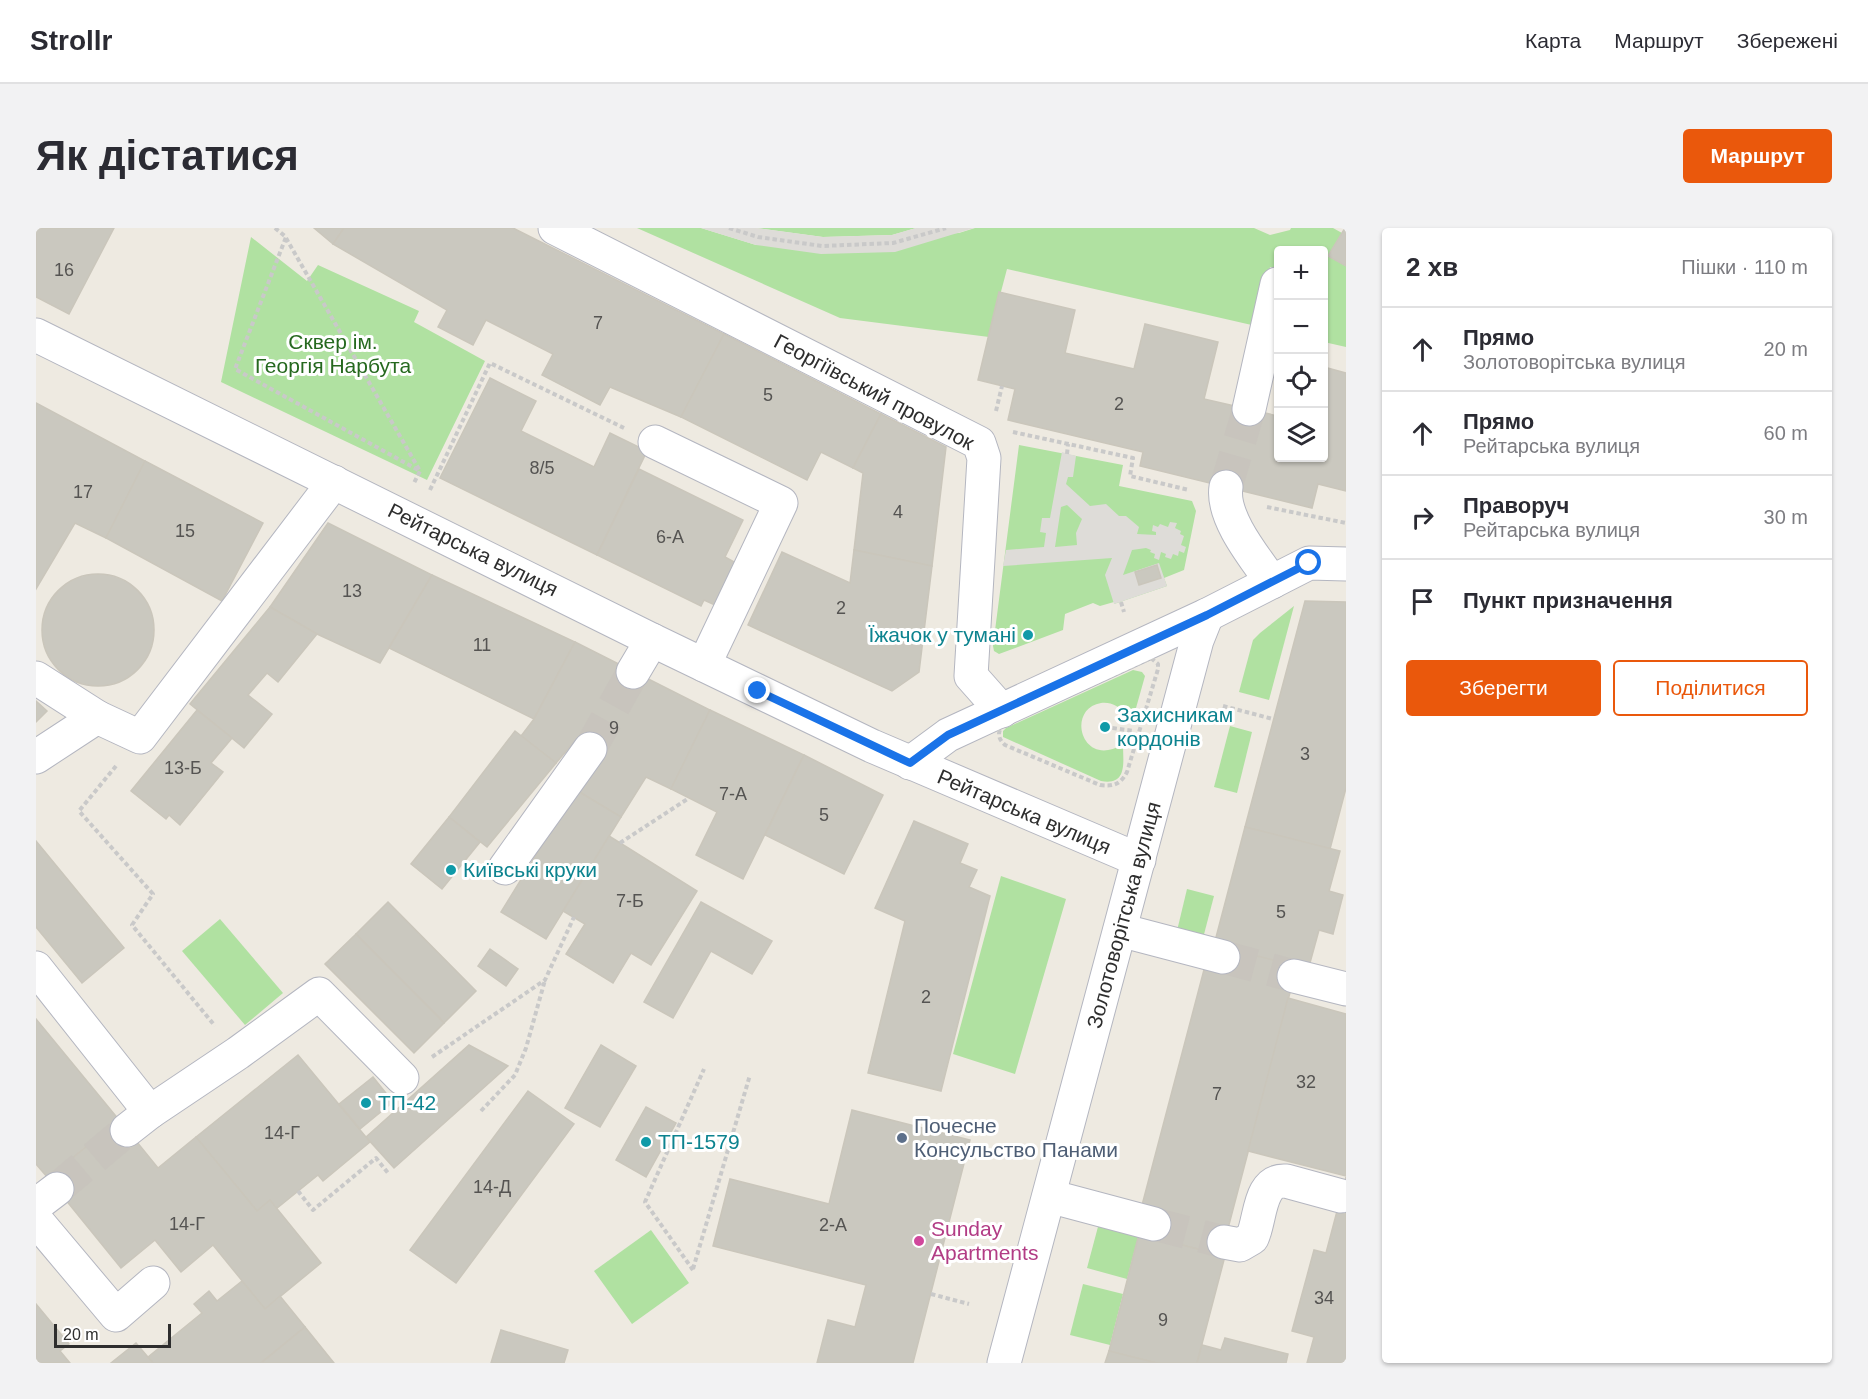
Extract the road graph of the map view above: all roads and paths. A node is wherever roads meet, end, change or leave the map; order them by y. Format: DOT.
graph roads {
  1 [pos="275,228"];
  2 [pos="555,228"];
  3 [pos="729,228"];
  4 [pos="946,228"];
  5 [pos="286,237"];
  6 [pos="1274,297"];
  7 [pos="40,348"];
  8 [pos="1249,409"];
  9 [pos="655,442"];
  10 [pos="979,443"];
  11 [pos="1068,444"];
  12 [pos="1067,454"];
  13 [pos="420,471"];
  14 [pos="333,482"];
  15 [pos="429,491"];
  16 [pos="1225,492"];
  17 [pos="400,514"];
  18 [pos="1346,523"];
  19 [pos="1346,564"];
  20 [pos="1272,582"];
  21 [pos="1121,602"];
  22 [pos="1207,615"];
  23 [pos="1126,616"];
  24 [pos="652,640"];
  25 [pos="704,664"];
  26 [pos="633,672"];
  27 [pos="36,678"];
  28 [pos="1223,706"];
  29 [pos="1002,711"];
  30 [pos="98,717"];
  31 [pos="1273,719"];
  32 [pos="1105,727"];
  33 [pos="1139,731"];
  34 [pos="140,737"];
  35 [pos="590,749"];
  36 [pos="36,757"];
  37 [pos="910,763"];
  38 [pos="689,798"];
  39 [pos="620,843"];
  40 [pos="1139,860"];
  41 [pos="505,868"];
  42 [pos="574,917"];
  43 [pos="1120,930"];
  44 [pos="1223,957"];
  45 [pos="36,969"];
  46 [pos="1294,976"];
  47 [pos="545,980"];
  48 [pos="1346,989"];
  49 [pos="238,1053"];
  50 [pos="704,1069"];
  51 [pos="750,1075"];
  52 [pos="402,1078"];
  53 [pos="481,1112"];
  54 [pos="388,1173"];
  55 [pos="298,1191"];
  56 [pos="1049,1196"];
  57 [pos="1341,1196"];
  58 [pos="36,1220"];
  59 [pos="1154,1224"];
  60 [pos="1224,1242"];
  61 [pos="153,1283"];
  62 [pos="931,1294"];
  63 [pos="969,1304"];
  64 [pos="1004,1363"];
  1 -- 5 [label="path"];
  2 -- 10 [label="street, Георгіївський провулок"];
  3 -- 4 [label="path"];
  5 -- 13 [label="path"];
  5 -- 13 [label="path"];
  6 -- 8 [label="street"];
  7 -- 14 [label="street, Рейтарська вулиця"];
  9 -- 15 [label="path"];
  9 -- 25 [label="street"];
  10 -- 11 [label="path"];
  10 -- 29 [label="street, Георгіївський провулок"];
  11 -- 12 [label="path"];
  11 -- 16 [label="path"];
  13 -- 17 [label="path"];
  14 -- 17 [label="street, Рейтарська вулиця"];
  14 -- 34 [label="street"];
  16 -- 18 [label="path"];
  16 -- 20 [label="street"];
  17 -- 24 [label="street, Рейтарська вулиця"];
  19 -- 20 [label="street"];
  20 -- 22 [label="street"];
  21 -- 23 [label="path"];
  22 -- 29 [label="street, Рейтарська вулиця"];
  22 -- 40 [label="street, Золотоворітська вулиця"];
  24 -- 25 [label="street, Рейтарська вулиця"];
  24 -- 26 [label="street"];
  25 -- 37 [label="street, Рейтарська вулиця"];
  27 -- 30 [label="street"];
  28 -- 31 [label="path"];
  29 -- 37 [label="street, Рейтарська вулиця"];
  30 -- 34 [label="street"];
  30 -- 36 [label="street"];
  32 -- 33 [label="path"];
  33 -- 33 [label="path"];
  34 -- 49 [label="path"];
  35 -- 41 [label="street"];
  37 -- 40 [label="street, Рейтарська вулиця"];
  38 -- 39 [label="path"];
  40 -- 43 [label="street, Золотоворітська вулиця"];
  42 -- 47 [label="path"];
  43 -- 44 [label="street"];
  43 -- 56 [label="street, Золотоворітська вулиця"];
  45 -- 49 [label="street"];
  46 -- 48 [label="street"];
  47 -- 52 [label="path"];
  47 -- 53 [label="path"];
  49 -- 52 [label="street"];
  50 -- 51 [label="path"];
  54 -- 55 [label="path"];
  56 -- 59 [label="street"];
  56 -- 64 [label="street, Золотоворітська вулиця"];
  57 -- 60 [label="street"];
  58 -- 61 [label="street"];
  62 -- 63 [label="path"];
}
